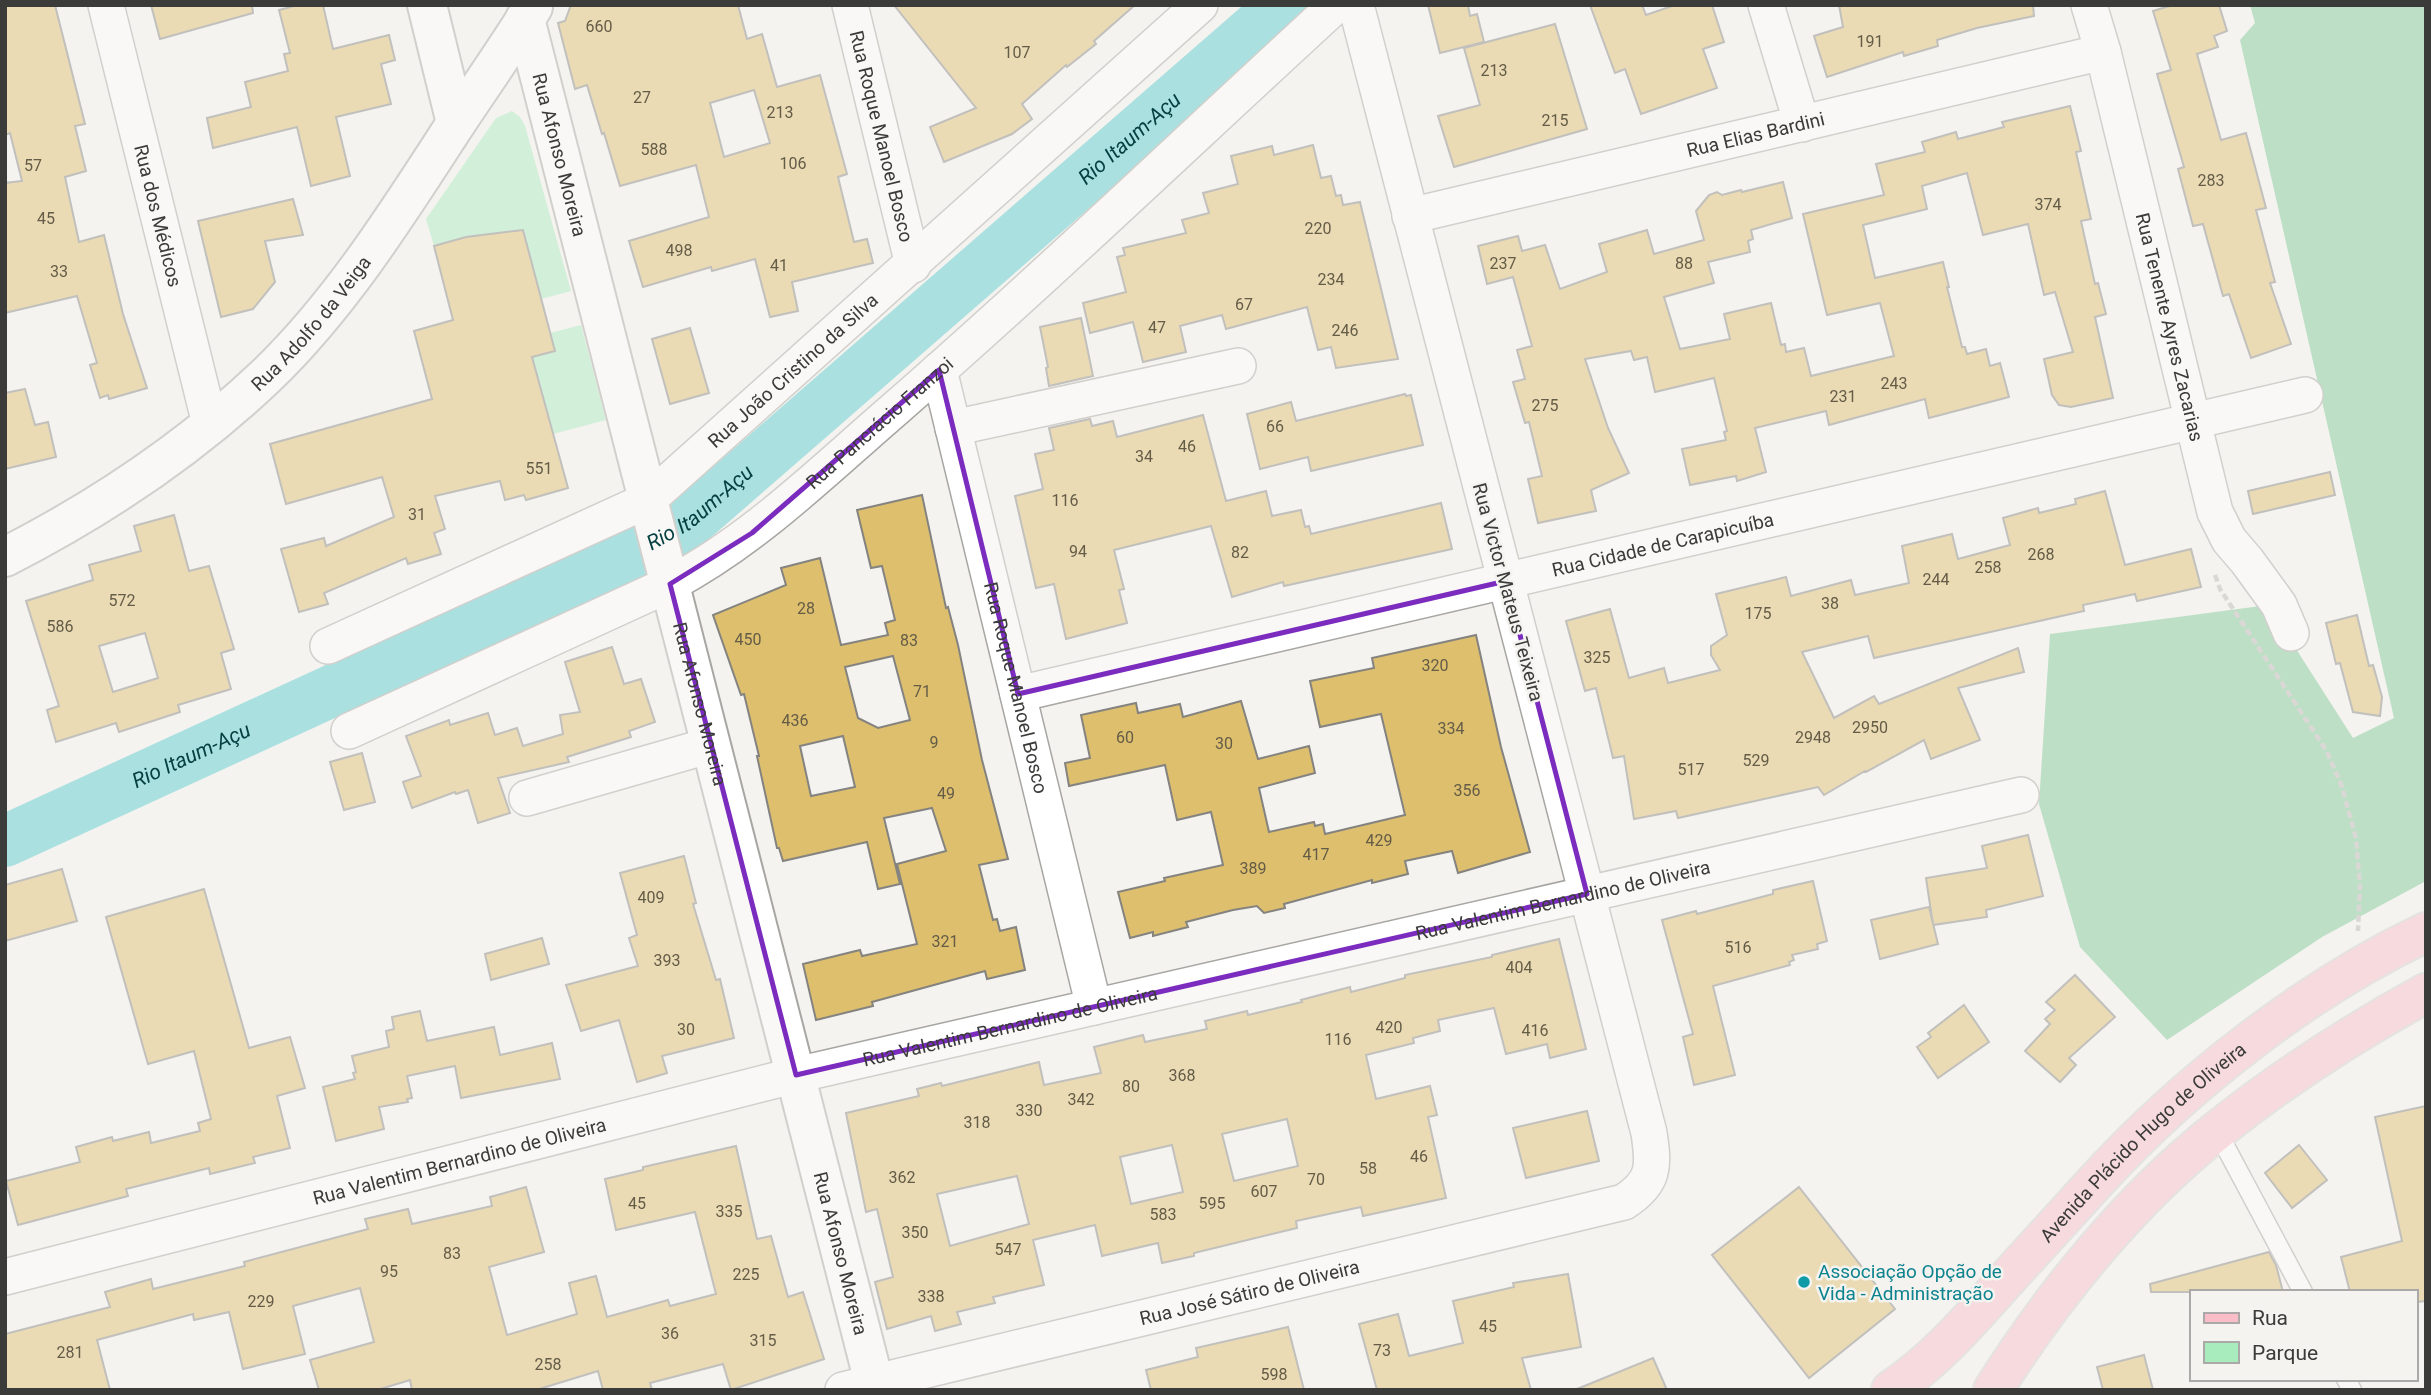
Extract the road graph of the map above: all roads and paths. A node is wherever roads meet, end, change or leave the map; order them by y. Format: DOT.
graph roads {
  1 [pos="106,5"];
  2 [pos="427,5"];
  3 [pos="850,5"];
  4 [pos="1200,5"];
  5 [pos="1336,5"];
  6 [pos="1356,5"];
  7 [pos="1766,5"];
  8 [pos="2089,5"];
  9 [pos="529,12"];
  10 [pos="2103,52"];
  11 [pos="456,123"];
  12 [pos="1802,124"];
  13 [pos="1410,216"];
  14 [pos="913,265"];
  15 [pos="1238,366"];
  16 [pos="939,370"];
  17 [pos="2305,395"];
  18 [pos="2193,421"];
  19 [pos="210,425"];
  20 [pos="953,428"];
  21 [pos="651,509"];
  22 [pos="5,558"];
  23 [pos="2212,567"];
  24 [pos="667,572"];
  25 [pos="1506,581"];
  26 [pos="2291,633"];
  27 [pos="328,646"];
  28 [pos="1018,694"];
  29 [pos="349,731"];
  30 [pos="711,745"];
  31 [pos="2021,795"];
  32 [pos="527,798"];
  33 [pos="1587,894"];
  34 [pos="2426,932"];
  35 [pos="2356,970"];
  36 [pos="2426,993"];
  37 [pos="1094,1007"];
  38 [pos="796,1075"];
  39 [pos="2217,1130"];
  40 [pos="1649,1179"];
  41 [pos="5,1277"];
  42 [pos="2302,1290"];
  43 [pos="864,1387"];
  44 [pos="1891,1390"];
  45 [pos="1993,1390"];
  1 -- 19 [label="street, Rua dos Médicos"];
  2 -- 11 [label="street"];
  3 -- 14 [label="street, Rua Roque Manoel Bosco"];
  4 -- 14 [label="street, Rua João Cristino da Silva"];
  5 -- 16 [label="street, Rua Pancrácio Franzoi"];
  6 -- 13 [label="street, Rua Victor Mateus Teixeira"];
  7 -- 12 [label="street"];
  8 -- 10 [label="street, Rua Tenente Ayres Zacarias"];
  9 -- 11 [label="street, Rua Adolfo da Veiga"];
  9 -- 21 [label="street, Rua Afonso Moreira"];
  10 -- 12 [label="street, Rua Elias Bardini"];
  10 -- 18 [label="street, Rua Tenente Ayres Zacarias"];
  11 -- 19 [label="street, Rua Adolfo da Veiga"];
  12 -- 13 [label="street, Rua Elias Bardini"];
  13 -- 25 [label="street, Rua Victor Mateus Teixeira"];
  14 -- 21 [label="street, Rua João Cristino da Silva"];
  15 -- 20 [label="street"];
  16 -- 20 [label="street, Rua Roque Manoel Bosco"];
  16 -- 24 [label="street, Rua Pancrácio Franzoi"];
  17 -- 18 [label="street, Rua Cidade de Carapicuíba"];
  18 -- 25 [label="street, Rua Cidade de Carapicuíba"];
  18 -- 26 [label="street, Rua Tenente Ayres Zacarias"];
  19 -- 22 [label="street, Rua Adolfo da Veiga"];
  20 -- 28 [label="street, Rua Roque Manoel Bosco"];
  21 -- 24 [label="street, Rua Afonso Moreira"];
  21 -- 27 [label="street, Rua João Cristino da Silva"];
  23 -- 35 [label="path"];
  24 -- 29 [label="street, Rua Pancrácio Franzoi"];
  24 -- 30 [label="street, Rua Afonso Moreira"];
  25 -- 28 [label="street, Rua Cidade de Carapicuíba"];
  25 -- 33 [label="street, Rua Victor Mateus Teixeira"];
  28 -- 37 [label="street, Rua Roque Manoel Bosco"];
  30 -- 32 [label="street"];
  30 -- 38 [label="street, Rua Afonso Moreira"];
  31 -- 33 [label="street, Rua Valentim Bernardino de Oliveira"];
  33 -- 37 [label="street, Rua Valentim Bernardino de Oliveira"];
  33 -- 40 [label="street, Rua Victor Mateus Teixeira"];
  34 -- 35 [label="main road, Avenida Plácido Hugo de Oliveira"];
  35 -- 44 [label="main road, Avenida Plácido Hugo de Oliveira"];
  36 -- 39 [label="main road, Avenida Plácido Hugo de Oliveira"];
  37 -- 38 [label="street, Rua Valentim Bernardino de Oliveira"];
  38 -- 41 [label="street, Rua Valentim Bernardino de Oliveira"];
  38 -- 43 [label="street, Rua Afonso Moreira"];
  39 -- 42 [label="lane"];
  39 -- 45 [label="main road, Avenida Plácido Hugo de Oliveira"];
  40 -- 43 [label="street, Rua José Sátiro de Oliveira"];
}
